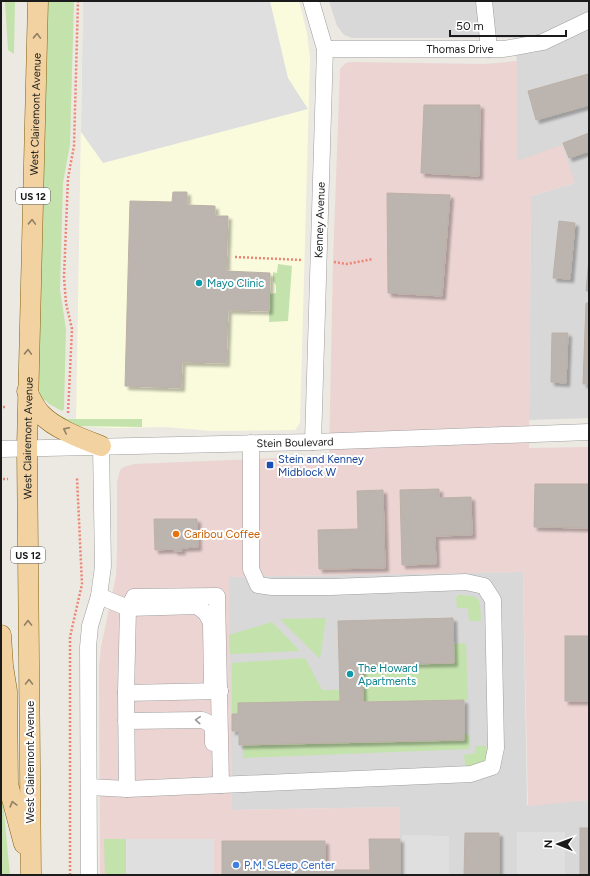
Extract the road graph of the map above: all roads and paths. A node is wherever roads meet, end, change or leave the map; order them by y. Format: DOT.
graph roads {
  1 [pos="38,1"];
  2 [pos="78,1"];
  3 [pos="311,1"];
  4 [pos="484,1"];
  5 [pos="589,20"];
  6 [pos="326,49"];
  7 [pos="488,49"];
  8 [pos="27,390"];
  9 [pos="68,416"];
  10 [pos="589,432"];
  11 [pos="313,442"];
  12 [pos="252,443"];
  13 [pos="102,446"];
  14 [pos="1,448"];
  15 [pos="27,448"];
  16 [pos="3,479"];
  17 [pos="8,479"];
  18 [pos="99,596"];
  19 [pos="128,608"];
  20 [pos="1,635"];
  21 [pos="220,691"];
  22 [pos="126,693"];
  23 [pos="126,721"];
  24 [pos="221,780"];
  25 [pos="89,787"];
  26 [pos="127,790"];
  27 [pos="31,872"];
  28 [pos="89,875"];
  8 -- 1 [label="main road, West Clairemont Avenue / US 12, one-way"];
  2 -- 9 [label="path"];
  3 -- 6 [label="street, Kenney Avenue"];
  4 -- 7 [label="street"];
  5 -- 7 [label="street, Thomas Drive"];
  6 -- 7 [label="street, Thomas Drive"];
  6 -- 11 [label="street, Kenney Avenue"];
  13 -- 8 [label="main road, one-way"];
  8 -- 15 [label="main road, West Clairemont Avenue / US 12"];
  10 -- 11 [label="street, Stein Boulevard"];
  11 -- 12 [label="street, Stein Boulevard"];
  12 -- 13 [label="street, Stein Boulevard"];
  12 -- 24 [label="street"];
  13 -- 15 [label="street, Stein Boulevard"];
  13 -- 18 [label="street"];
  14 -- 15 [label="street, Stein Boulevard"];
  27 -- 15 [label="main road, West Clairemont Avenue / US 12, one-way"];
  16 -- 17 [label="path"];
  18 -- 19 [label="street"];
  18 -- 25 [label="street"];
  19 -- 21 [label="street"];
  19 -- 22 [label="street"];
  27 -- 20 [label="main road, one-way"];
  21 -- 22 [label="street"];
  21 -- 24 [label="street"];
  22 -- 23 [label="street"];
  24 -- 23 [label="street, one-way"];
  23 -- 26 [label="street"];
  24 -- 26 [label="street"];
  25 -- 26 [label="street"];
  25 -- 28 [label="street"];
}
